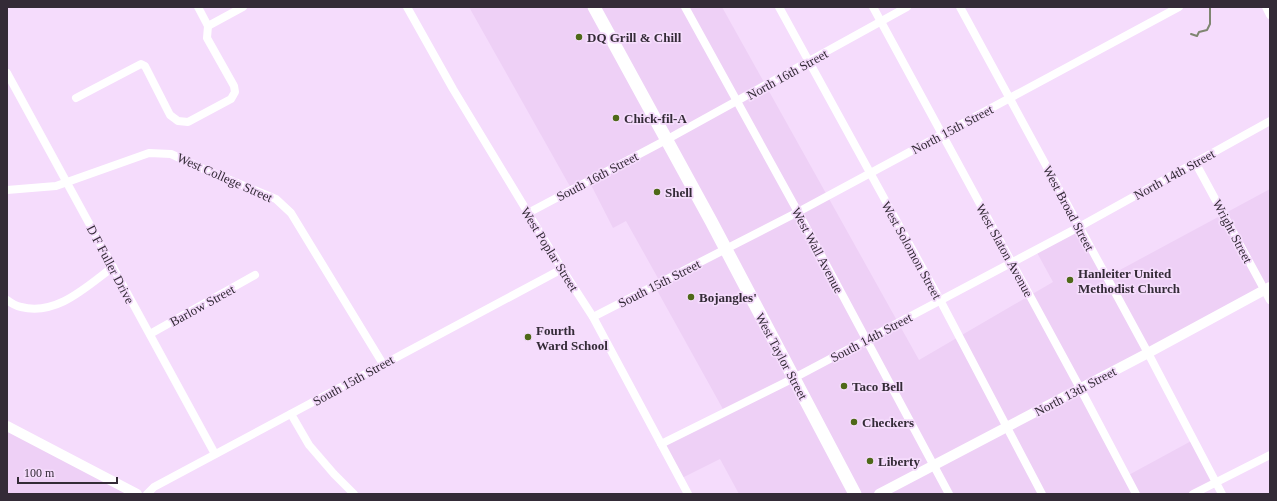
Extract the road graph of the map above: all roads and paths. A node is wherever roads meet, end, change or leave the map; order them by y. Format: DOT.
graph roads {
  1 [pos="198,7"];
  2 [pos="243,7"];
  3 [pos="407,7"];
  4 [pos="594,7"];
  5 [pos="685,7"];
  6 [pos="779,7"];
  7 [pos="873,7"];
  8 [pos="907,7"];
  9 [pos="960,7"];
  10 [pos="1179,7"];
  11 [pos="1266,7"];
  12 [pos="1270,15"];
  13 [pos="881,22"];
  14 [pos="208,26"];
  15 [pos="809,61"];
  16 [pos="7,73"];
  17 [pos="76,98"];
  18 [pos="1009,98"];
  19 [pos="737,101"];
  20 [pos="1270,121"];
  21 [pos="942,134"];
  22 [pos="666,140"];
  23 [pos="1195,162"];
  24 [pos="870,172"];
  25 [pos="67,183"];
  26 [pos="7,190"];
  27 [pos="798,212"];
  28 [pos="528,213"];
  29 [pos="1078,226"];
  30 [pos="725,248"];
  31 [pos="1012,262"];
  32 [pos="113,267"];
  33 [pos="562,269"];
  34 [pos="255,276"];
  35 [pos="1267,288"];
  36 [pos="7,300"];
  37 [pos="940,300"];
  38 [pos="1270,300"];
  39 [pos="593,317"];
  40 [pos="150,334"];
  41 [pos="867,339"];
  42 [pos="1148,353"];
  43 [pos="384,364"];
  44 [pos="794,378"];
  45 [pos="1080,388"];
  46 [pos="292,414"];
  47 [pos="7,426"];
  48 [pos="1006,427"];
  49 [pos="661,444"];
  50 [pos="216,454"];
  51 [pos="1270,455"];
  52 [pos="934,465"];
  53 [pos="1216,483"];
  54 [pos="138,494"];
  55 [pos="147,494"];
  56 [pos="354,494"];
  57 [pos="688,494"];
  58 [pos="855,494"];
  59 [pos="879,494"];
  60 [pos="949,494"];
  61 [pos="1042,494"];
  62 [pos="1136,494"];
  63 [pos="1193,494"];
  64 [pos="1222,494"];
  1 -- 14 [label="street"];
  2 -- 14 [label="street"];
  3 -- 28 [label="street, West Poplar Street"];
  4 -- 22 [label="main road, West Taylor Street"];
  5 -- 19 [label="street, West Wall Avenue"];
  6 -- 15 [label="street, West Solomon Street"];
  7 -- 13 [label="street, West Slaton Avenue"];
  8 -- 13 [label="street, North 16th Street"];
  9 -- 18 [label="street, West Broad Street"];
  10 -- 18 [label="street, North 15th Street"];
  11 -- 12 [label="street"];
  13 -- 15 [label="street, North 16th Street"];
  13 -- 21 [label="street, West Slaton Avenue"];
  14 -- 17 [label="street"];
  15 -- 19 [label="street, North 16th Street"];
  15 -- 24 [label="street, West Solomon Street"];
  16 -- 25 [label="street, D F Fuller Drive"];
  18 -- 21 [label="street, North 15th Street"];
  18 -- 29 [label="street, West Broad Street"];
  19 -- 22 [label="street, North 16th Street"];
  19 -- 27 [label="street, West Wall Avenue"];
  20 -- 23 [label="street, North 14th Street"];
  21 -- 24 [label="street, North 15th Street"];
  21 -- 31 [label="street, West Slaton Avenue"];
  22 -- 28 [label="street, South 16th Street"];
  22 -- 30 [label="main road, West Taylor Street"];
  23 -- 29 [label="street, North 14th Street"];
  23 -- 35 [label="street, Wright Street"];
  24 -- 27 [label="street, North 15th Street"];
  24 -- 37 [label="street, West Solomon Street"];
  25 -- 26 [label="street, West College Street"];
  25 -- 32 [label="street, D F Fuller Drive"];
  25 -- 43 [label="street, West College Street"];
  27 -- 30 [label="street, North 15th Street"];
  27 -- 41 [label="street, West Wall Avenue"];
  28 -- 33 [label="street, West Poplar Street"];
  29 -- 31 [label="street, South 14th Street"];
  29 -- 42 [label="street, West Broad Street"];
  30 -- 39 [label="street, South 15th Street"];
  30 -- 44 [label="main road, West Taylor Street"];
  31 -- 37 [label="street, South 14th Street"];
  31 -- 45 [label="street, West Slaton Avenue"];
  32 -- 36 [label="street"];
  32 -- 40 [label="street, D F Fuller Drive"];
  33 -- 39 [label="street, West Poplar Street"];
  33 -- 43 [label="street, South 15th Street"];
  34 -- 40 [label="street, Barlow Street"];
  35 -- 38 [label="street, Wright Street"];
  35 -- 42 [label="street, North 13th Street"];
  37 -- 41 [label="street, South 14th Street"];
  37 -- 48 [label="street, West Solomon Street"];
  39 -- 49 [label="street, West Poplar Street"];
  40 -- 50 [label="street, D F Fuller Drive"];
  41 -- 44 [label="street, South 14th Street"];
  41 -- 52 [label="street, West Wall Avenue"];
  42 -- 45 [label="street, North 13th Street"];
  42 -- 53 [label="street, West Broad Street"];
  43 -- 46 [label="street, South 15th Street"];
  44 -- 49 [label="street, South 14th Street"];
  44 -- 58 [label="main road, West Taylor Street"];
  45 -- 48 [label="street, North 13th Street"];
  45 -- 62 [label="street, West Slaton Avenue"];
  46 -- 50 [label="street, South 15th Street"];
  46 -- 56 [label="street"];
  47 -- 54 [label="street"];
  48 -- 52 [label="street, North 13th Street"];
  48 -- 61 [label="street, West Solomon Street"];
  49 -- 57 [label="street, West Poplar Street"];
  50 -- 55 [label="street, South 15th Street"];
  51 -- 53 [label="street"];
  52 -- 59 [label="street, North 13th Street"];
  52 -- 60 [label="street, West Wall Avenue"];
  53 -- 63 [label="street"];
  53 -- 64 [label="street, West Broad Street"];
}
